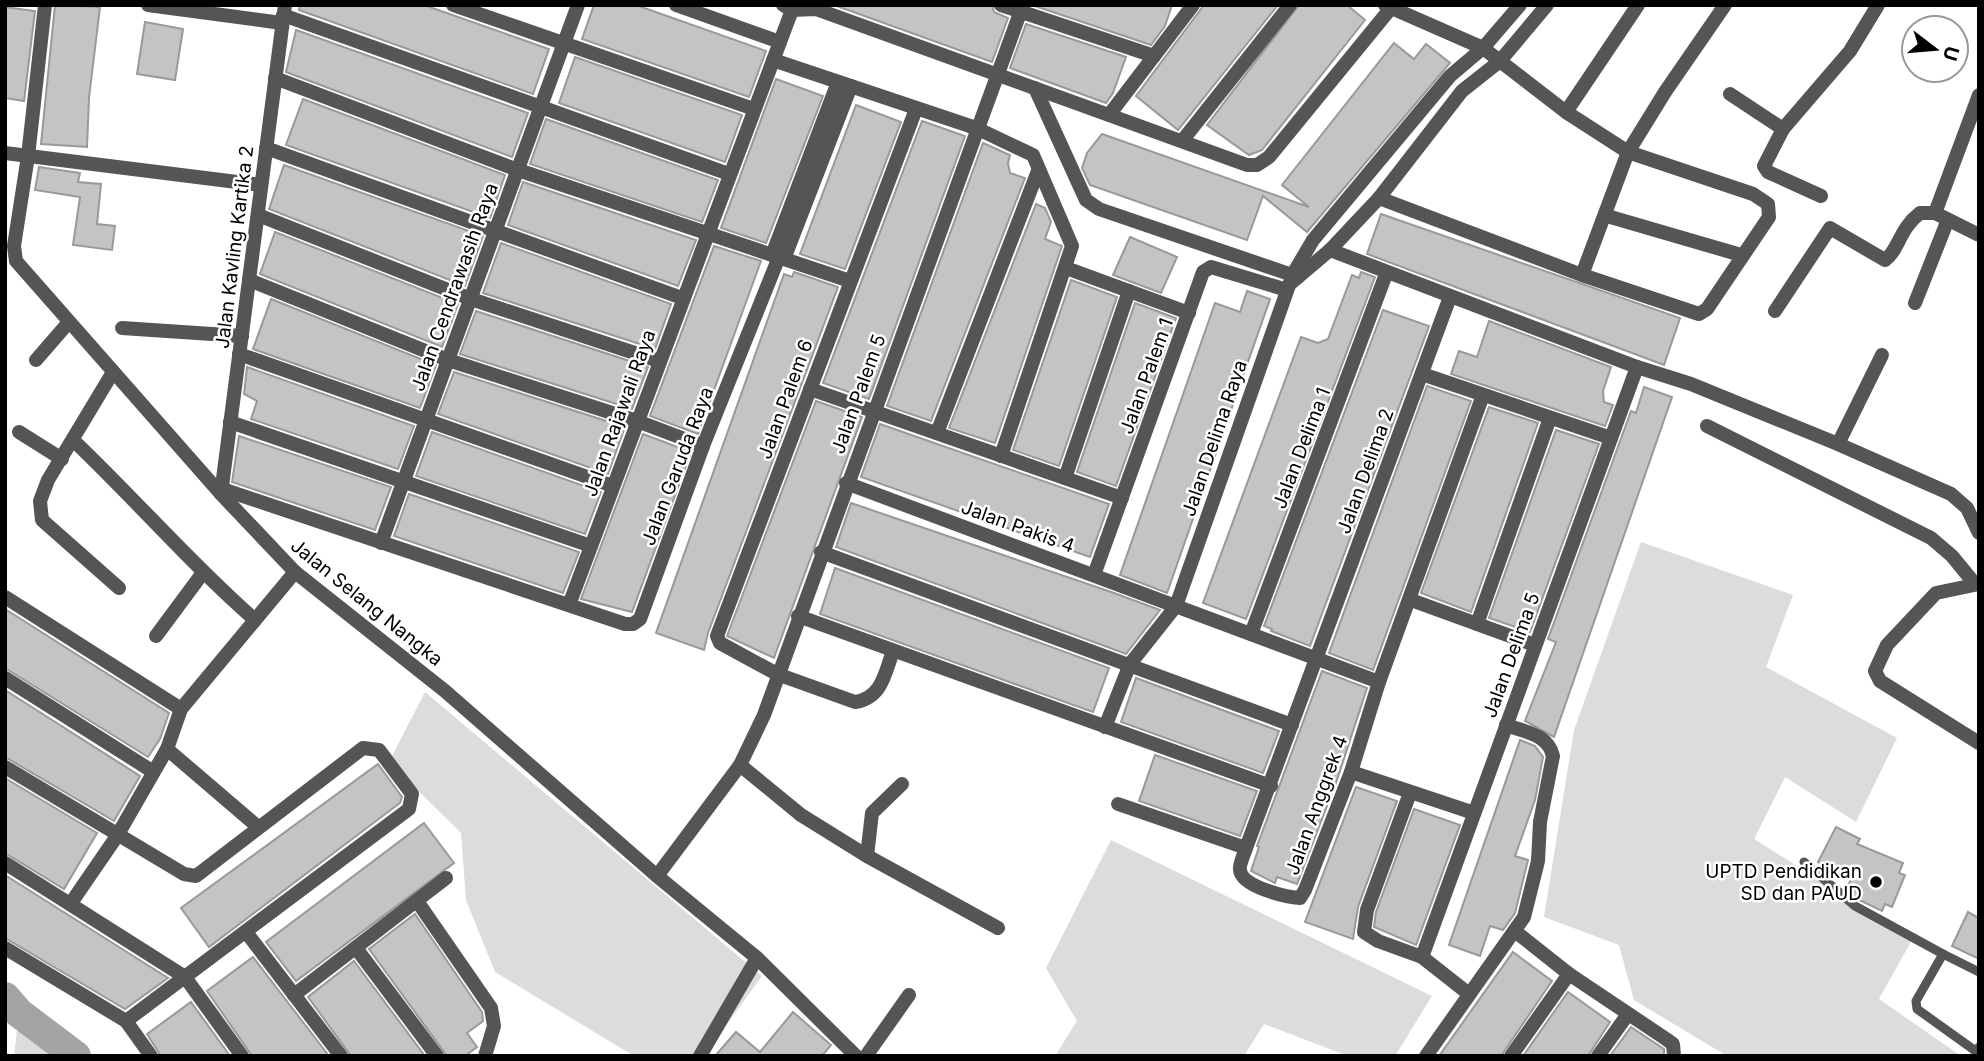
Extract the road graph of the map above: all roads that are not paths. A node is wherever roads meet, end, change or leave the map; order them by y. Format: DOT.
graph roads {
  1 [pos="45,5"];
  2 [pos="148,5"];
  3 [pos="453,5"];
  4 [pos="578,5"];
  5 [pos="676,5"];
  6 [pos="1001,5"];
  7 [pos="1193,5"];
  8 [pos="1290,5"];
  9 [pos="1520,5"];
  10 [pos="1547,5"];
  11 [pos="1639,5"];
  12 [pos="1878,5"];
  13 [pos="816,7"];
  14 [pos="1388,7"];
  15 [pos="787,8"];
  16 [pos="1021,9"];
  17 [pos="1722,9"];
  18 [pos="283,14"];
  19 [pos="780,42"];
  20 [pos="564,44"];
  21 [pos="1483,48"];
  22 [pos="1154,56"];
  23 [pos="773,60"];
  24 [pos="1500,61"];
  25 [pos="998,75"];
  26 [pos="275,78"];
  27 [pos="844,84"];
  28 [pos="1035,88"];
  29 [pos="1730,94"];
  30 [pos="1979,95"];
  31 [pos="541,107"];
  32 [pos="754,109"];
  33 [pos="916,109"];
  34 [pos="1566,111"];
  35 [pos="1109,115"];
  36 [pos="976,128"];
  37 [pos="1783,129"];
  38 [pos="1182,141"];
  39 [pos="266,148"];
  40 [pos="1628,152"];
  41 [pos="5,153"];
  42 [pos="28,156"];
  43 [pos="518,170"];
  44 [pos="1038,171"];
  45 [pos="729,174"];
  46 [pos="261,185"];
  47 [pos="1821,196"];
  48 [pos="1379,198"];
  49 [pos="1935,212"];
  50 [pos="258,215"];
  51 [pos="1607,216"];
  52 [pos="1947,222"];
  53 [pos="496,231"];
  54 [pos="706,235"];
  55 [pos="1979,235"];
  56 [pos="1329,250"];
  57 [pos="1741,255"];
  58 [pos="778,257"];
  59 [pos="1066,268"];
  60 [pos="1387,274"];
  61 [pos="1582,275"];
  62 [pos="249,280"];
  63 [pos="850,281"];
  64 [pos="1292,281"];
  65 [pos="1129,291"];
  66 [pos="1450,297"];
  67 [pos="682,298"];
  68 [pos="471,299"];
  69 [pos="1915,303"];
  70 [pos="1775,311"];
  71 [pos="1189,313"];
  72 [pos="69,322"];
  73 [pos="122,328"];
  74 [pos="242,336"];
  75 [pos="239,354"];
  76 [pos="1882,355"];
  77 [pos="36,360"];
  78 [pos="448,360"];
  79 [pos="659,361"];
  80 [pos="1637,367"];
  81 [pos="113,372"];
  82 [pos="1422,374"];
  83 [pos="810,389"];
  84 [pos="1483,395"];
  85 [pos="873,411"];
  86 [pos="1550,418"];
  87 [pos="426,419"];
  88 [pos="637,421"];
  89 [pos="230,422"];
  90 [pos="1707,426"];
  91 [pos="19,432"];
  92 [pos="937,433"];
  93 [pos="1611,438"];
  94 [pos="74,441"];
  95 [pos="1838,443"];
  96 [pos="704,446"];
  97 [pos="1001,456"];
  98 [pos="62,459"];
  99 [pos="1065,478"];
  100 [pos="404,481"];
  101 [pos="846,483"];
  102 [pos="613,486"];
  103 [pos="222,492"];
  104 [pos="1122,498"];
  105 [pos="1979,533"];
  106 [pos="381,543"];
  107 [pos="591,546"];
  108 [pos="821,552"];
  109 [pos="295,572"];
  110 [pos="202,575"];
  111 [pos="1094,575"];
  112 [pos="1977,584"];
  113 [pos="119,588"];
  114 [pos="5,597"];
  115 [pos="1411,600"];
  116 [pos="569,605"];
  117 [pos="1175,606"];
  118 [pos="798,616"];
  119 [pos="255,620"];
  120 [pos="1477,624"];
  121 [pos="1251,634"];
  122 [pos="156,636"];
  123 [pos="1535,645"];
  124 [pos="893,651"];
  125 [pos="1317,659"];
  126 [pos="1130,664"];
  127 [pos="777,674"];
  128 [pos="5,678"];
  129 [pos="1379,682"];
  130 [pos="181,709"];
  131 [pos="1292,725"];
  132 [pos="1506,725"];
  133 [pos="1105,727"];
  134 [pos="1979,743"];
  135 [pos="167,749"];
  136 [pos="740,765"];
  137 [pos="5,767"];
  138 [pos="152,771"];
  139 [pos="1351,772"];
  140 [pos="902,784"];
  141 [pos="1271,786"];
  142 [pos="1410,793"];
  143 [pos="1118,804"];
  144 [pos="1474,813"];
  145 [pos="258,827"];
  146 [pos="117,836"];
  147 [pos="1246,848"];
  148 [pos="867,856"];
  149 [pos="1804,862"];
  150 [pos="5,863"];
  151 [pos="657,876"];
  152 [pos="446,878"];
  153 [pos="417,901"];
  154 [pos="71,903"];
  155 [pos="998,928"];
  156 [pos="246,932"];
  157 [pos="1516,932"];
  158 [pos="5,948"];
  159 [pos="356,948"];
  160 [pos="1943,954"];
  161 [pos="1422,957"];
  162 [pos="757,958"];
  163 [pos="1979,972"];
  164 [pos="1569,974"];
  165 [pos="185,977"];
  166 [pos="1469,994"];
  167 [pos="294,995"];
  168 [pos="909,995"];
  169 [pos="1628,1014"];
  170 [pos="126,1021"];
  171 [pos="1978,1051"];
  172 [pos="1674,1055"];
  173 [pos="151,1056"];
  174 [pos="242,1056"];
  175 [pos="341,1056"];
  176 [pos="437,1056"];
  177 [pos="485,1056"];
  178 [pos="700,1056"];
  179 [pos="856,1056"];
  180 [pos="866,1056"];
  181 [pos="1426,1056"];
  182 [pos="1511,1056"];
  183 [pos="1598,1056"];
  1 -- 42 [label="street, Jalan Selang Nangka"];
  2 -- 18 [label="street"];
  3 -- 20 [label="street"];
  4 -- 20 [label="street, Jalan Cendrawasih Raya"];
  5 -- 19 [label="street"];
  6 -- 16 [label="street"];
  7 -- 22 [label="street"];
  8 -- 38 [label="street"];
  9 -- 21 [label="street, Jalan Delima Raya"];
  10 -- 24 [label="street"];
  11 -- 34 [label="street"];
  12 -- 37 [label="street"];
  13 -- 15 [label="street"];
  13 -- 25 [label="street"];
  14 -- 21 [label="street"];
  14 -- 38 [label="street"];
  15 -- 19 [label="street, Jalan Rajawali Raya"];
  16 -- 22 [label="street"];
  16 -- 25 [label="street, Jalan Palem 5"];
  17 -- 40 [label="street"];
  18 -- 26 [label="street, Jalan Kavling Kartika 2"];
  18 -- 31 [label="street"];
  19 -- 23 [label="street, Jalan Rajawali Raya"];
  20 -- 31 [label="street, Jalan Cendrawasih Raya"];
  20 -- 32 [label="street"];
  21 -- 24 [label="street"];
  21 -- 64 [label="street, Jalan Delima Raya"];
  22 -- 35 [label="street"];
  23 -- 27 [label="street"];
  23 -- 32 [label="street, Jalan Rajawali Raya"];
  24 -- 34 [label="street"];
  24 -- 48 [label="street"];
  25 -- 28 [label="street"];
  25 -- 36 [label="street, Jalan Palem 5"];
  26 -- 39 [label="street, Jalan Kavling Kartika 2"];
  26 -- 43 [label="street"];
  27 -- 33 [label="street"];
  27 -- 58 [label="street, Jalan Garuda Raya"];
  28 -- 35 [label="street"];
  28 -- 64 [label="street"];
  29 -- 37 [label="street"];
  30 -- 49 [label="street"];
  31 -- 43 [label="street, Jalan Cendrawasih Raya"];
  31 -- 45 [label="street"];
  32 -- 45 [label="street, Jalan Rajawali Raya"];
  33 -- 36 [label="street"];
  33 -- 63 [label="street, Jalan Palem 6"];
  34 -- 40 [label="street"];
  35 -- 38 [label="street"];
  36 -- 44 [label="street"];
  36 -- 85 [label="street, Jalan Palem 5"];
  37 -- 47 [label="street"];
  39 -- 46 [label="street, Jalan Kavling Kartika 2"];
  39 -- 53 [label="street"];
  40 -- 51 [label="street"];
  40 -- 57 [label="street"];
  41 -- 42 [label="street"];
  42 -- 46 [label="street"];
  42 -- 72 [label="street, Jalan Selang Nangka"];
  43 -- 53 [label="street, Jalan Cendrawasih Raya"];
  43 -- 54 [label="street"];
  44 -- 59 [label="street"];
  44 -- 92 [label="street"];
  45 -- 54 [label="street, Jalan Rajawali Raya"];
  46 -- 50 [label="street, Jalan Kavling Kartika 2"];
  48 -- 56 [label="street"];
  48 -- 61 [label="street"];
  49 -- 52 [label="street"];
  49 -- 70 [label="street"];
  50 -- 62 [label="street, Jalan Kavling Kartika 2"];
  50 -- 68 [label="street"];
  51 -- 57 [label="street"];
  51 -- 61 [label="street"];
  52 -- 55 [label="street"];
  52 -- 69 [label="street"];
  53 -- 67 [label="street"];
  53 -- 68 [label="street, Jalan Cendrawasih Raya"];
  54 -- 58 [label="street"];
  54 -- 67 [label="street, Jalan Rajawali Raya"];
  56 -- 60 [label="street"];
  56 -- 64 [label="street"];
  57 -- 61 [label="street"];
  58 -- 63 [label="street"];
  58 -- 96 [label="street, Jalan Garuda Raya"];
  59 -- 65 [label="street"];
  59 -- 97 [label="street"];
  60 -- 66 [label="street"];
  60 -- 121 [label="street, Jalan Delima 1"];
  62 -- 74 [label="street, Jalan Kavling Kartika 2"];
  62 -- 78 [label="street"];
  63 -- 83 [label="street, Jalan Palem 6"];
  64 -- 71 [label="street, Jalan Palem 1"];
  64 -- 117 [label="street, Jalan Delima Raya"];
  65 -- 71 [label="street"];
  65 -- 99 [label="street"];
  66 -- 80 [label="street"];
  66 -- 82 [label="street, Jalan Delima 2"];
  67 -- 79 [label="street, Jalan Rajawali Raya"];
  68 -- 78 [label="street, Jalan Cendrawasih Raya"];
  68 -- 79 [label="street"];
  71 -- 104 [label="street, Jalan Palem 1"];
  72 -- 77 [label="street"];
  72 -- 81 [label="street, Jalan Selang Nangka"];
  73 -- 74 [label="street"];
  74 -- 75 [label="street, Jalan Kavling Kartika 2"];
  75 -- 87 [label="street"];
  75 -- 89 [label="street, Jalan Kavling Kartika 2"];
  76 -- 95 [label="street"];
  78 -- 87 [label="street, Jalan Cendrawasih Raya"];
  78 -- 88 [label="street"];
  79 -- 88 [label="street, Jalan Rajawali Raya"];
  80 -- 93 [label="street, Jalan Delima 5"];
  80 -- 95 [label="street"];
  81 -- 94 [label="street"];
  81 -- 103 [label="street, Jalan Selang Nangka"];
  82 -- 84 [label="street"];
  82 -- 125 [label="street, Jalan Delima 2"];
  83 -- 85 [label="street"];
  83 -- 127 [label="street, Jalan Palem 6"];
  84 -- 86 [label="street"];
  84 -- 115 [label="street, Jalan Anggrek 4"];
  85 -- 92 [label="street"];
  85 -- 101 [label="street, Jalan Palem 5"];
  86 -- 93 [label="street"];
  86 -- 120 [label="street"];
  87 -- 100 [label="street, Jalan Cendrawasih Raya"];
  87 -- 102 [label="street"];
  88 -- 96 [label="street"];
  88 -- 102 [label="street, Jalan Rajawali Raya"];
  89 -- 100 [label="street"];
  89 -- 103 [label="street, Jalan Kavling Kartika 2"];
  90 -- 112 [label="street"];
  91 -- 98 [label="street"];
  92 -- 97 [label="street"];
  93 -- 123 [label="street, Jalan Delima 5"];
  94 -- 98 [label="street"];
  94 -- 110 [label="street"];
  95 -- 105 [label="street"];
  96 -- 116 [label="street, Jalan Garuda Raya"];
  97 -- 99 [label="street"];
  98 -- 113 [label="street"];
  99 -- 104 [label="street"];
  100 -- 106 [label="street, Jalan Cendrawasih Raya"];
  100 -- 107 [label="street"];
  101 -- 108 [label="street, Jalan Palem 5"];
  101 -- 111 [label="street, Jalan Pakis 4"];
  102 -- 107 [label="street, Jalan Rajawali Raya"];
  103 -- 106 [label="street"];
  103 -- 109 [label="street, Jalan Selang Nangka"];
  104 -- 111 [label="street, Jalan Palem 1"];
  106 -- 116 [label="street"];
  107 -- 116 [label="street, Jalan Rajawali Raya"];
  108 -- 118 [label="street, Jalan Palem 5"];
  108 -- 126 [label="street"];
  109 -- 119 [label="street"];
  109 -- 151 [label="street, Jalan Selang Nangka"];
  110 -- 119 [label="street"];
  110 -- 122 [label="street"];
  111 -- 117 [label="street, Jalan Pakis 4"];
  112 -- 134 [label="street"];
  114 -- 130 [label="street"];
  115 -- 120 [label="street"];
  115 -- 129 [label="street, Jalan Anggrek 4"];
  117 -- 121 [label="street, Jalan Pakis 4"];
  117 -- 126 [label="street, Jalan Delima Raya"];
  118 -- 124 [label="street"];
  118 -- 127 [label="street, Jalan Palem 5"];
  119 -- 130 [label="street"];
  120 -- 123 [label="street"];
  121 -- 125 [label="street, Jalan Pakis 4"];
  123 -- 132 [label="street, Jalan Delima 5"];
  124 -- 127 [label="street"];
  124 -- 133 [label="street"];
  125 -- 129 [label="street, Jalan Pakis 4"];
  125 -- 131 [label="street, Jalan Anggrek 4"];
  126 -- 131 [label="street"];
  126 -- 133 [label="street, Jalan Delima Raya"];
  127 -- 136 [label="street, Jalan Palem 5"];
  128 -- 138 [label="street"];
  129 -- 139 [label="street, Jalan Anggrek 4"];
  130 -- 135 [label="street"];
  131 -- 141 [label="street, Jalan Anggrek 4"];
  132 -- 144 [label="street, Jalan Delima 5"];
  132 -- 157 [label="street"];
  133 -- 141 [label="street"];
  135 -- 138 [label="street"];
  135 -- 145 [label="street"];
  136 -- 148 [label="street"];
  136 -- 151 [label="street, Jalan Palem 5"];
  137 -- 146 [label="street"];
  138 -- 146 [label="street"];
  139 -- 142 [label="street"];
  139 -- 147 [label="street, Jalan Anggrek 4"];
  140 -- 148 [label="street"];
  141 -- 147 [label="street, Jalan Anggrek 4"];
  142 -- 144 [label="street"];
  142 -- 161 [label="street"];
  143 -- 147 [label="street"];
  144 -- 161 [label="street, Jalan Delima 5"];
  145 -- 146 [label="street"];
  145 -- 156 [label="street"];
  146 -- 154 [label="street"];
  148 -- 155 [label="street"];
  149 -- 160 [label="lane"];
  150 -- 154 [label="street"];
  151 -- 162 [label="street, Jalan Selang Nangka"];
  152 -- 153 [label="street"];
  153 -- 159 [label="street"];
  153 -- 177 [label="street"];
  154 -- 165 [label="street"];
  156 -- 165 [label="street"];
  156 -- 167 [label="street"];
  157 -- 164 [label="street"];
  157 -- 166 [label="street"];
  158 -- 170 [label="street"];
  159 -- 167 [label="street"];
  159 -- 176 [label="street"];
  160 -- 163 [label="lane"];
  160 -- 171 [label="lane"];
  161 -- 166 [label="street"];
  162 -- 178 [label="street"];
  162 -- 179 [label="street, Jalan Selang Nangka"];
  164 -- 169 [label="street"];
  164 -- 182 [label="street"];
  165 -- 170 [label="street"];
  165 -- 174 [label="street"];
  166 -- 181 [label="street"];
  167 -- 175 [label="street"];
  168 -- 180 [label="street"];
  169 -- 172 [label="street"];
  169 -- 183 [label="street"];
  170 -- 173 [label="street"];
}
